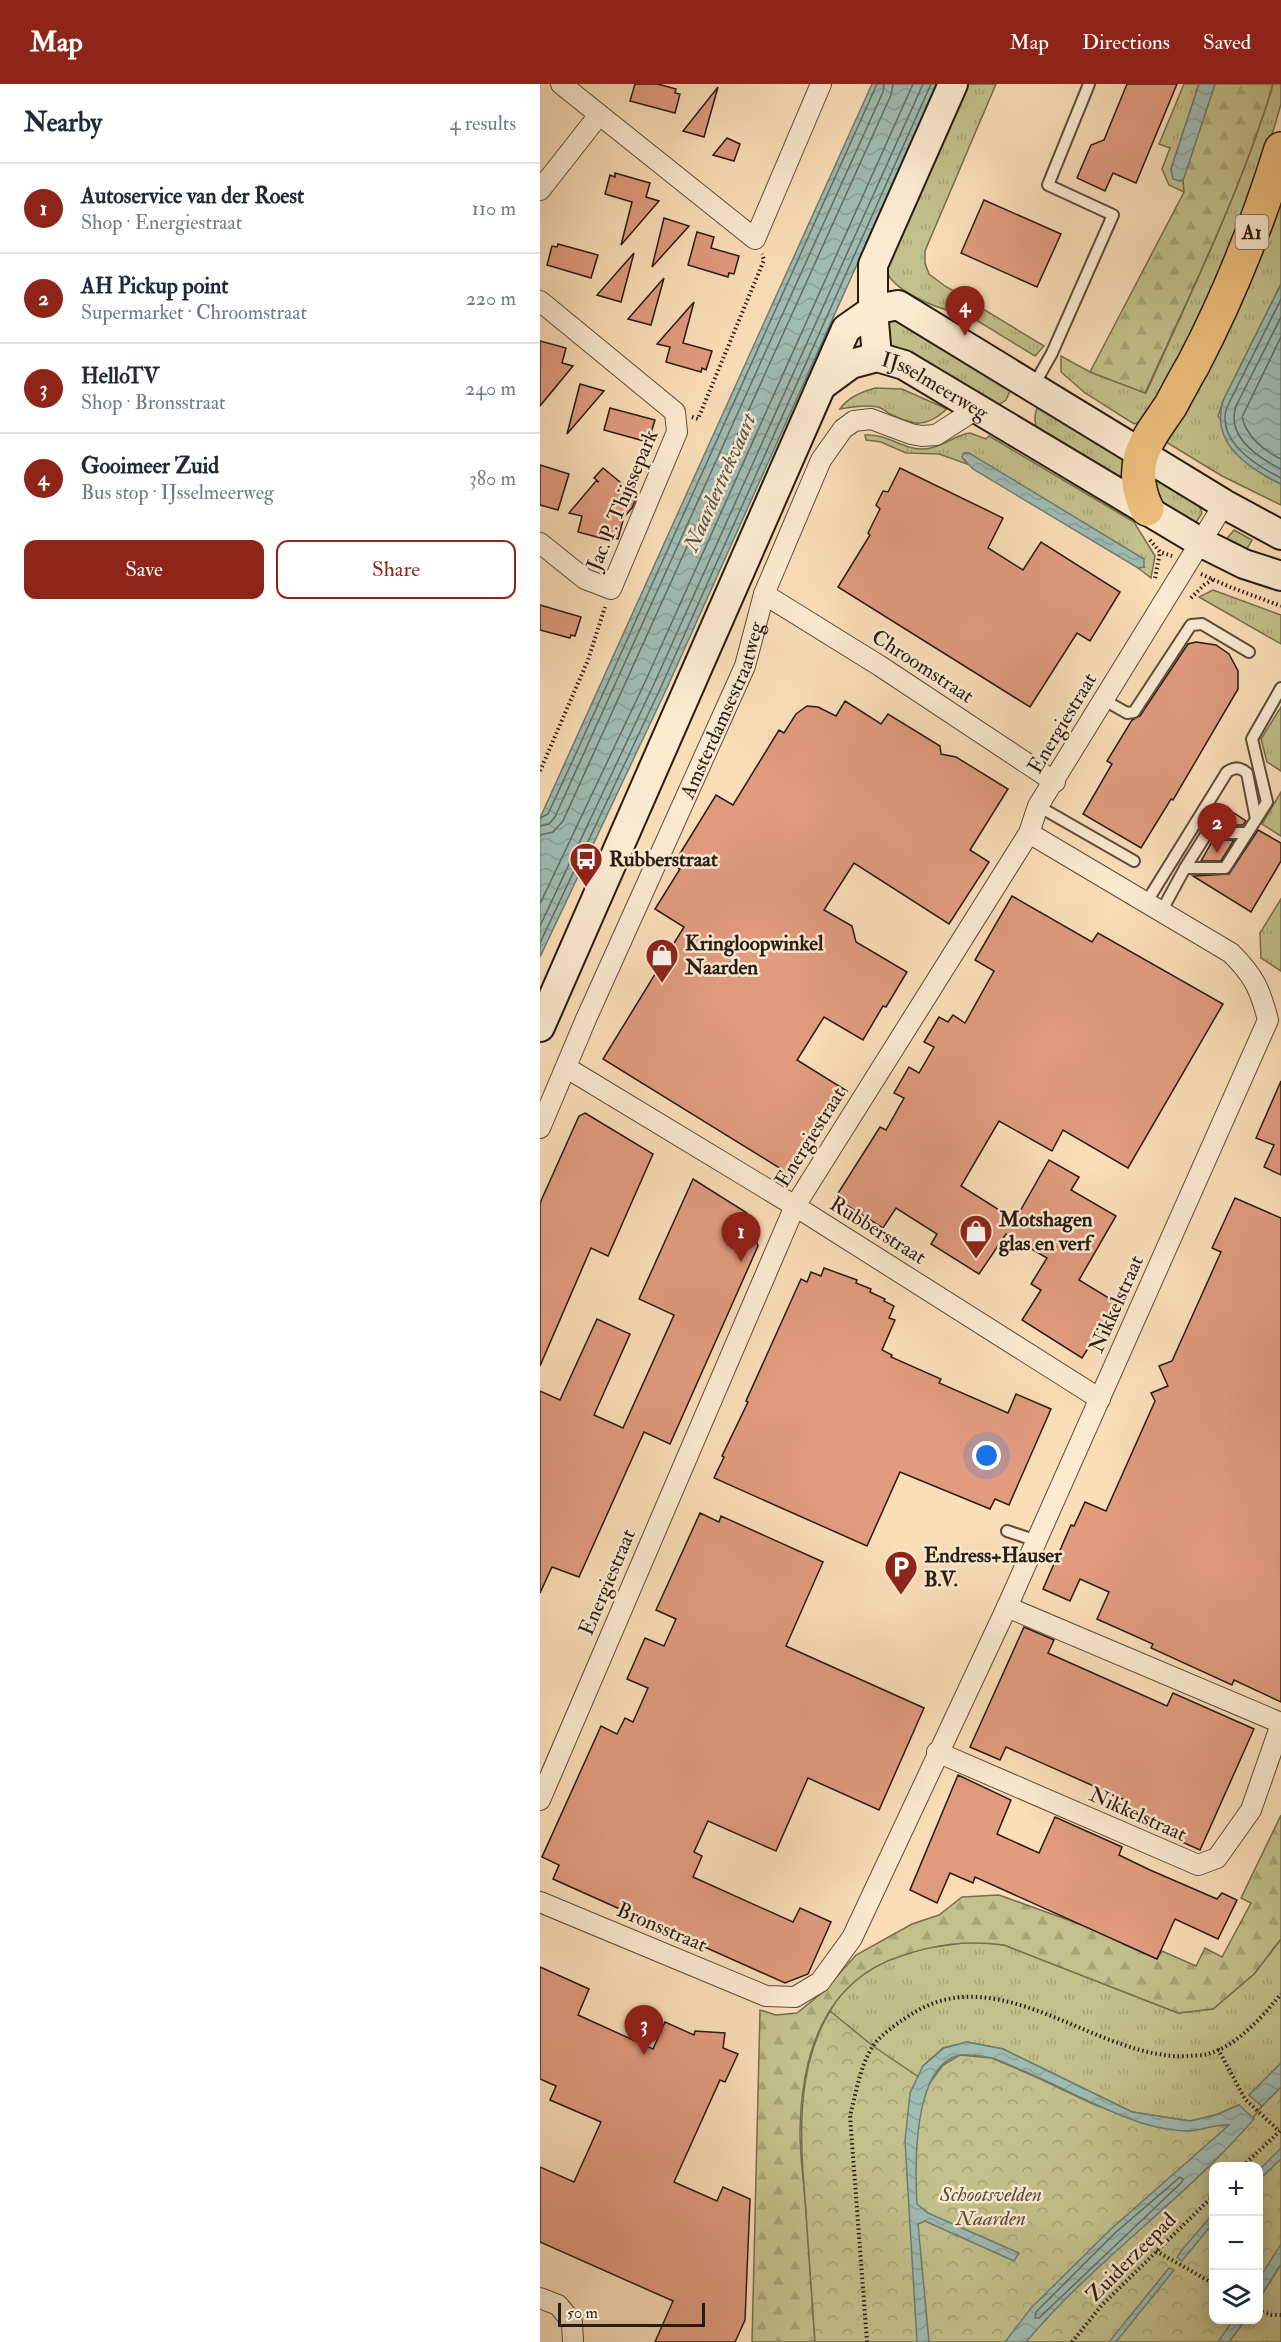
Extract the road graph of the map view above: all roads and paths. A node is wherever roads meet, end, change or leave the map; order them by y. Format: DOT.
graph roads {
  1 [pos="561,84"];
  2 [pos="821,84"];
  3 [pos="953,84"];
  4 [pos="1089,84"];
  5 [pos="599,115"];
  6 [pos="1281,149"];
  7 [pos="540,190"];
  8 [pos="755,239"];
  9 [pos="540,301"];
  10 [pos="873,310"];
  11 [pos="877,357"];
  12 [pos="819,387"];
  13 [pos="1032,387"];
  14 [pos="972,404"];
  15 [pos="675,411"];
  16 [pos="1010,428"];
  17 [pos="1142,454"];
  18 [pos="1224,504"];
  19 [pos="1147,509"];
  20 [pos="1281,535"];
  21 [pos="1200,542"];
  22 [pos="540,543"];
  23 [pos="1274,577"];
  24 [pos="1230,587"];
  25 [pos="611,589"];
  26 [pos="764,594"];
  27 [pos="1281,606"];
  28 [pos="1249,652"];
  29 [pos="1281,688"];
  30 [pos="1104,700"];
  31 [pos="540,771"];
  32 [pos="1055,782"];
  33 [pos="1038,806"];
  34 [pos="1256,819"];
  35 [pos="1029,833"];
  36 [pos="1247,833"];
  37 [pos="1134,861"];
  38 [pos="1185,868"];
  39 [pos="1153,907"];
  40 [pos="540,1027"];
  41 [pos="567,1068"];
  42 [pos="540,1128"];
  43 [pos="795,1206"];
  44 [pos="1100,1399"];
  45 [pos="1007,1531"];
  46 [pos="1037,1541"];
  47 [pos="1007,1607"];
  48 [pos="1281,1723"];
  49 [pos="938,1752"];
  50 [pos="540,1800"];
  51 [pos="540,1902"];
  52 [pos="1281,1994"];
  53 [pos="766,1996"];
  54 [pos="1218,2049"];
  55 [pos="1280,2130"];
  56 [pos="1247,2162"];
  57 [pos="1209,2200"];
  58 [pos="1156,2251"];
  59 [pos="1209,2281"];
  60 [pos="540,2298"];
  61 [pos="1263,2312"];
  62 [pos="1281,2315"];
  63 [pos="573,2342"];
  64 [pos="867,2342"];
  65 [pos="1072,2342"];
  1 -- 5 [label="street"];
  2 -- 8 [label="street"];
  3 -- 10 [label="street"];
  4 -- 13 [label="lane"];
  5 -- 7 [label="street"];
  5 -- 8 [label="street"];
  6 -- 17 [label="highway, A1"];
  8 -- 15 [label="path"];
  9 -- 15 [label="street, Jac. P. Thijssepark"];
  10 -- 11 [label="street"];
  10 -- 12 [label="street"];
  10 -- 13 [label="street"];
  11 -- 12 [label="street, IJsselmeerweg"];
  11 -- 14 [label="street, IJsselmeerweg"];
  12 -- 40 [label="street, Amsterdamsestraatweg"];
  13 -- 16 [label="street, IJsselmeerweg"];
  13 -- 17 [label="street"];
  14 -- 16 [label="street, IJsselmeerweg"];
  14 -- 26 [label="street, Amsterdamsestraatweg"];
  15 -- 25 [label="street, Jac. P. Thijssepark"];
  16 -- 19 [label="street, IJsselmeerweg"];
  17 -- 18 [label="street"];
  17 -- 19 [label="highway, A1"];
  18 -- 20 [label="street"];
  18 -- 21 [label="street, Energiestraat"];
  19 -- 21 [label="street, IJsselmeerweg"];
  21 -- 23 [label="street, IJsselmeerweg"];
  21 -- 30 [label="street, Energiestraat"];
  22 -- 25 [label="street, Jac. P. Thijssepark"];
  24 -- 27 [label="path"];
  25 -- 31 [label="path"];
  26 -- 32 [label="street, Chroomstraat"];
  26 -- 41 [label="street, Amsterdamsestraatweg"];
  28 -- 30 [label="lane"];
  29 -- 34 [label="lane"];
  30 -- 32 [label="street, Energiestraat"];
  32 -- 33 [label="street, Energiestraat"];
  33 -- 35 [label="street, Energiestraat"];
  33 -- 37 [label="lane"];
  34 -- 36 [label="lane"];
  34 -- 39 [label="lane"];
  35 -- 39 [label="street"];
  35 -- 43 [label="street, Energiestraat"];
  36 -- 38 [label="lane"];
  36 -- 38 [label="lane"];
  38 -- 39 [label="lane"];
  39 -- 44 [label="street, Nikkelstraat"];
  41 -- 42 [label="street, Amsterdamsestraatweg"];
  41 -- 43 [label="street, Rubberstraat"];
  43 -- 44 [label="street, Rubberstraat"];
  43 -- 50 [label="street, Energiestraat"];
  44 -- 46 [label="street, Nikkelstraat"];
  45 -- 46 [label="lane"];
  46 -- 47 [label="street, Nikkelstraat"];
  47 -- 48 [label="street, Nikkelstraat"];
  47 -- 49 [label="street, Nikkelstraat"];
  48 -- 49 [label="street, Nikkelstraat"];
  49 -- 53 [label="street, Nikkelstraat"];
  51 -- 53 [label="street, Bronsstraat"];
  52 -- 54 [label="path"];
  54 -- 55 [label="path"];
  54 -- 64 [label="path"];
  55 -- 56 [label="path"];
  57 -- 58 [label="path, Zuiderzeepad"];
  58 -- 59 [label="path"];
  58 -- 65 [label="path, Zuiderzeepad"];
  60 -- 63 [label="street"];
  61 -- 62 [label="path"];
}
